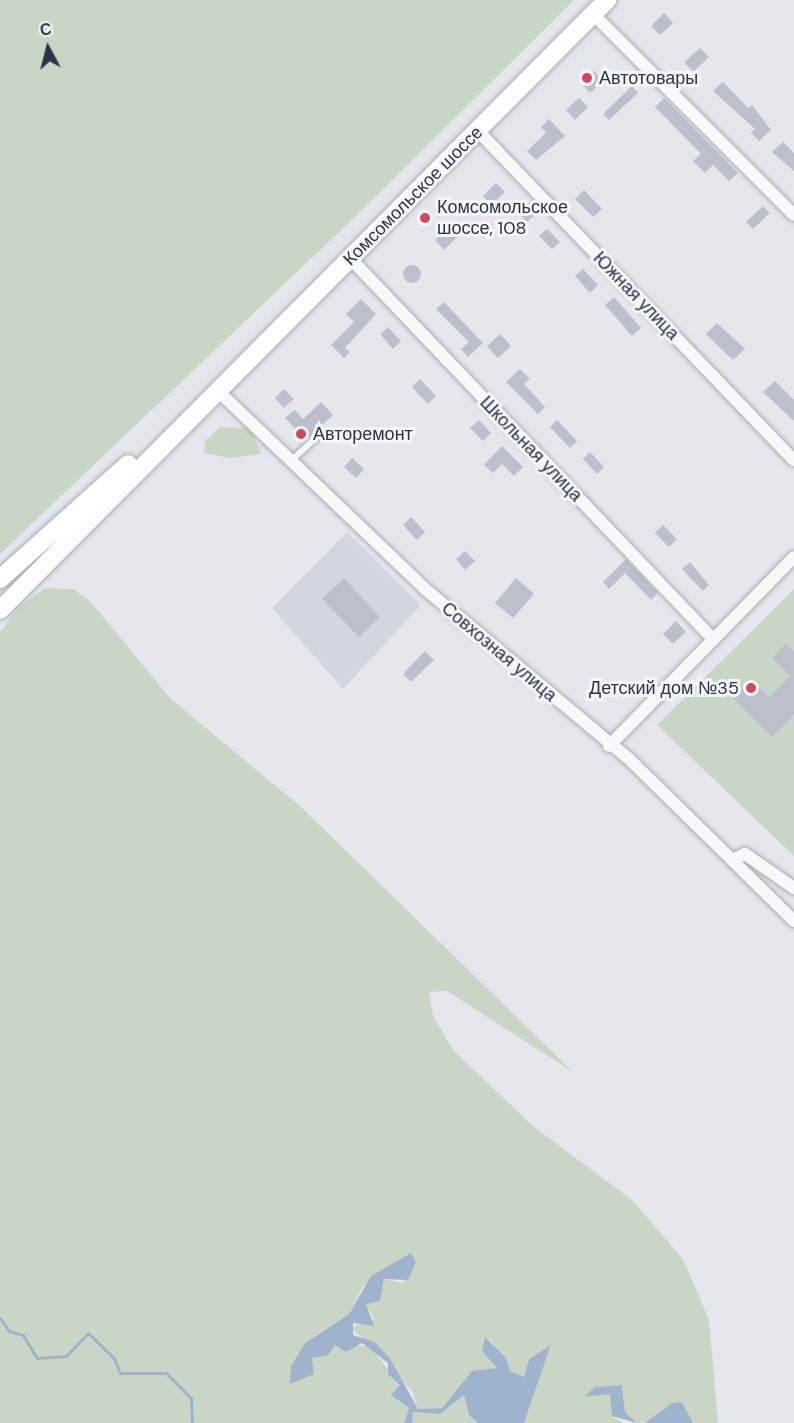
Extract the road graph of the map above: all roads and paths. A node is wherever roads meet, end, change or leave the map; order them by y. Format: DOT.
graph roads {
  1 [pos="607,0"];
  2 [pos="593,14"];
  3 [pos="478,131"];
  4 [pos="794,215"];
  5 [pos="350,258"];
  6 [pos="216,388"];
  7 [pos="321,433"];
  8 [pos="292,460"];
  9 [pos="794,460"];
  10 [pos="58,526"];
  11 [pos="72,538"];
  12 [pos="794,557"];
  13 [pos="0,579"];
  14 [pos="0,610"];
  15 [pos="712,638"];
  16 [pos="609,746"];
  17 [pos="732,860"];
  18 [pos="794,888"];
  19 [pos="794,921"];
  1 -- 2 [label="main road, Комсомольское шоссе"];
  2 -- 3 [label="main road, Комсомольское шоссе"];
  2 -- 4 [label="street"];
  3 -- 5 [label="main road, Комсомольское шоссе"];
  3 -- 9 [label="street, Южная улица"];
  5 -- 6 [label="main road, Комсомольское шоссе"];
  5 -- 15 [label="street, Школьная улица"];
  6 -- 8 [label="street, Совхозная улица"];
  6 -- 10 [label="main road, Комсомольское шоссе"];
  6 -- 11 [label="main road, Комсомольское шоссе"];
  7 -- 8 [label="lane"];
  8 -- 16 [label="street, Совхозная улица"];
  10 -- 11 [label="main road"];
  10 -- 13 [label="main road, Комсомольское шоссе"];
  11 -- 14 [label="main road, Комсомольское шоссе"];
  12 -- 15 [label="street"];
  15 -- 16 [label="street"];
  16 -- 17 [label="street, Совхозная улица"];
  17 -- 18 [label="street"];
  17 -- 19 [label="street, Совхозная улица"];
}
